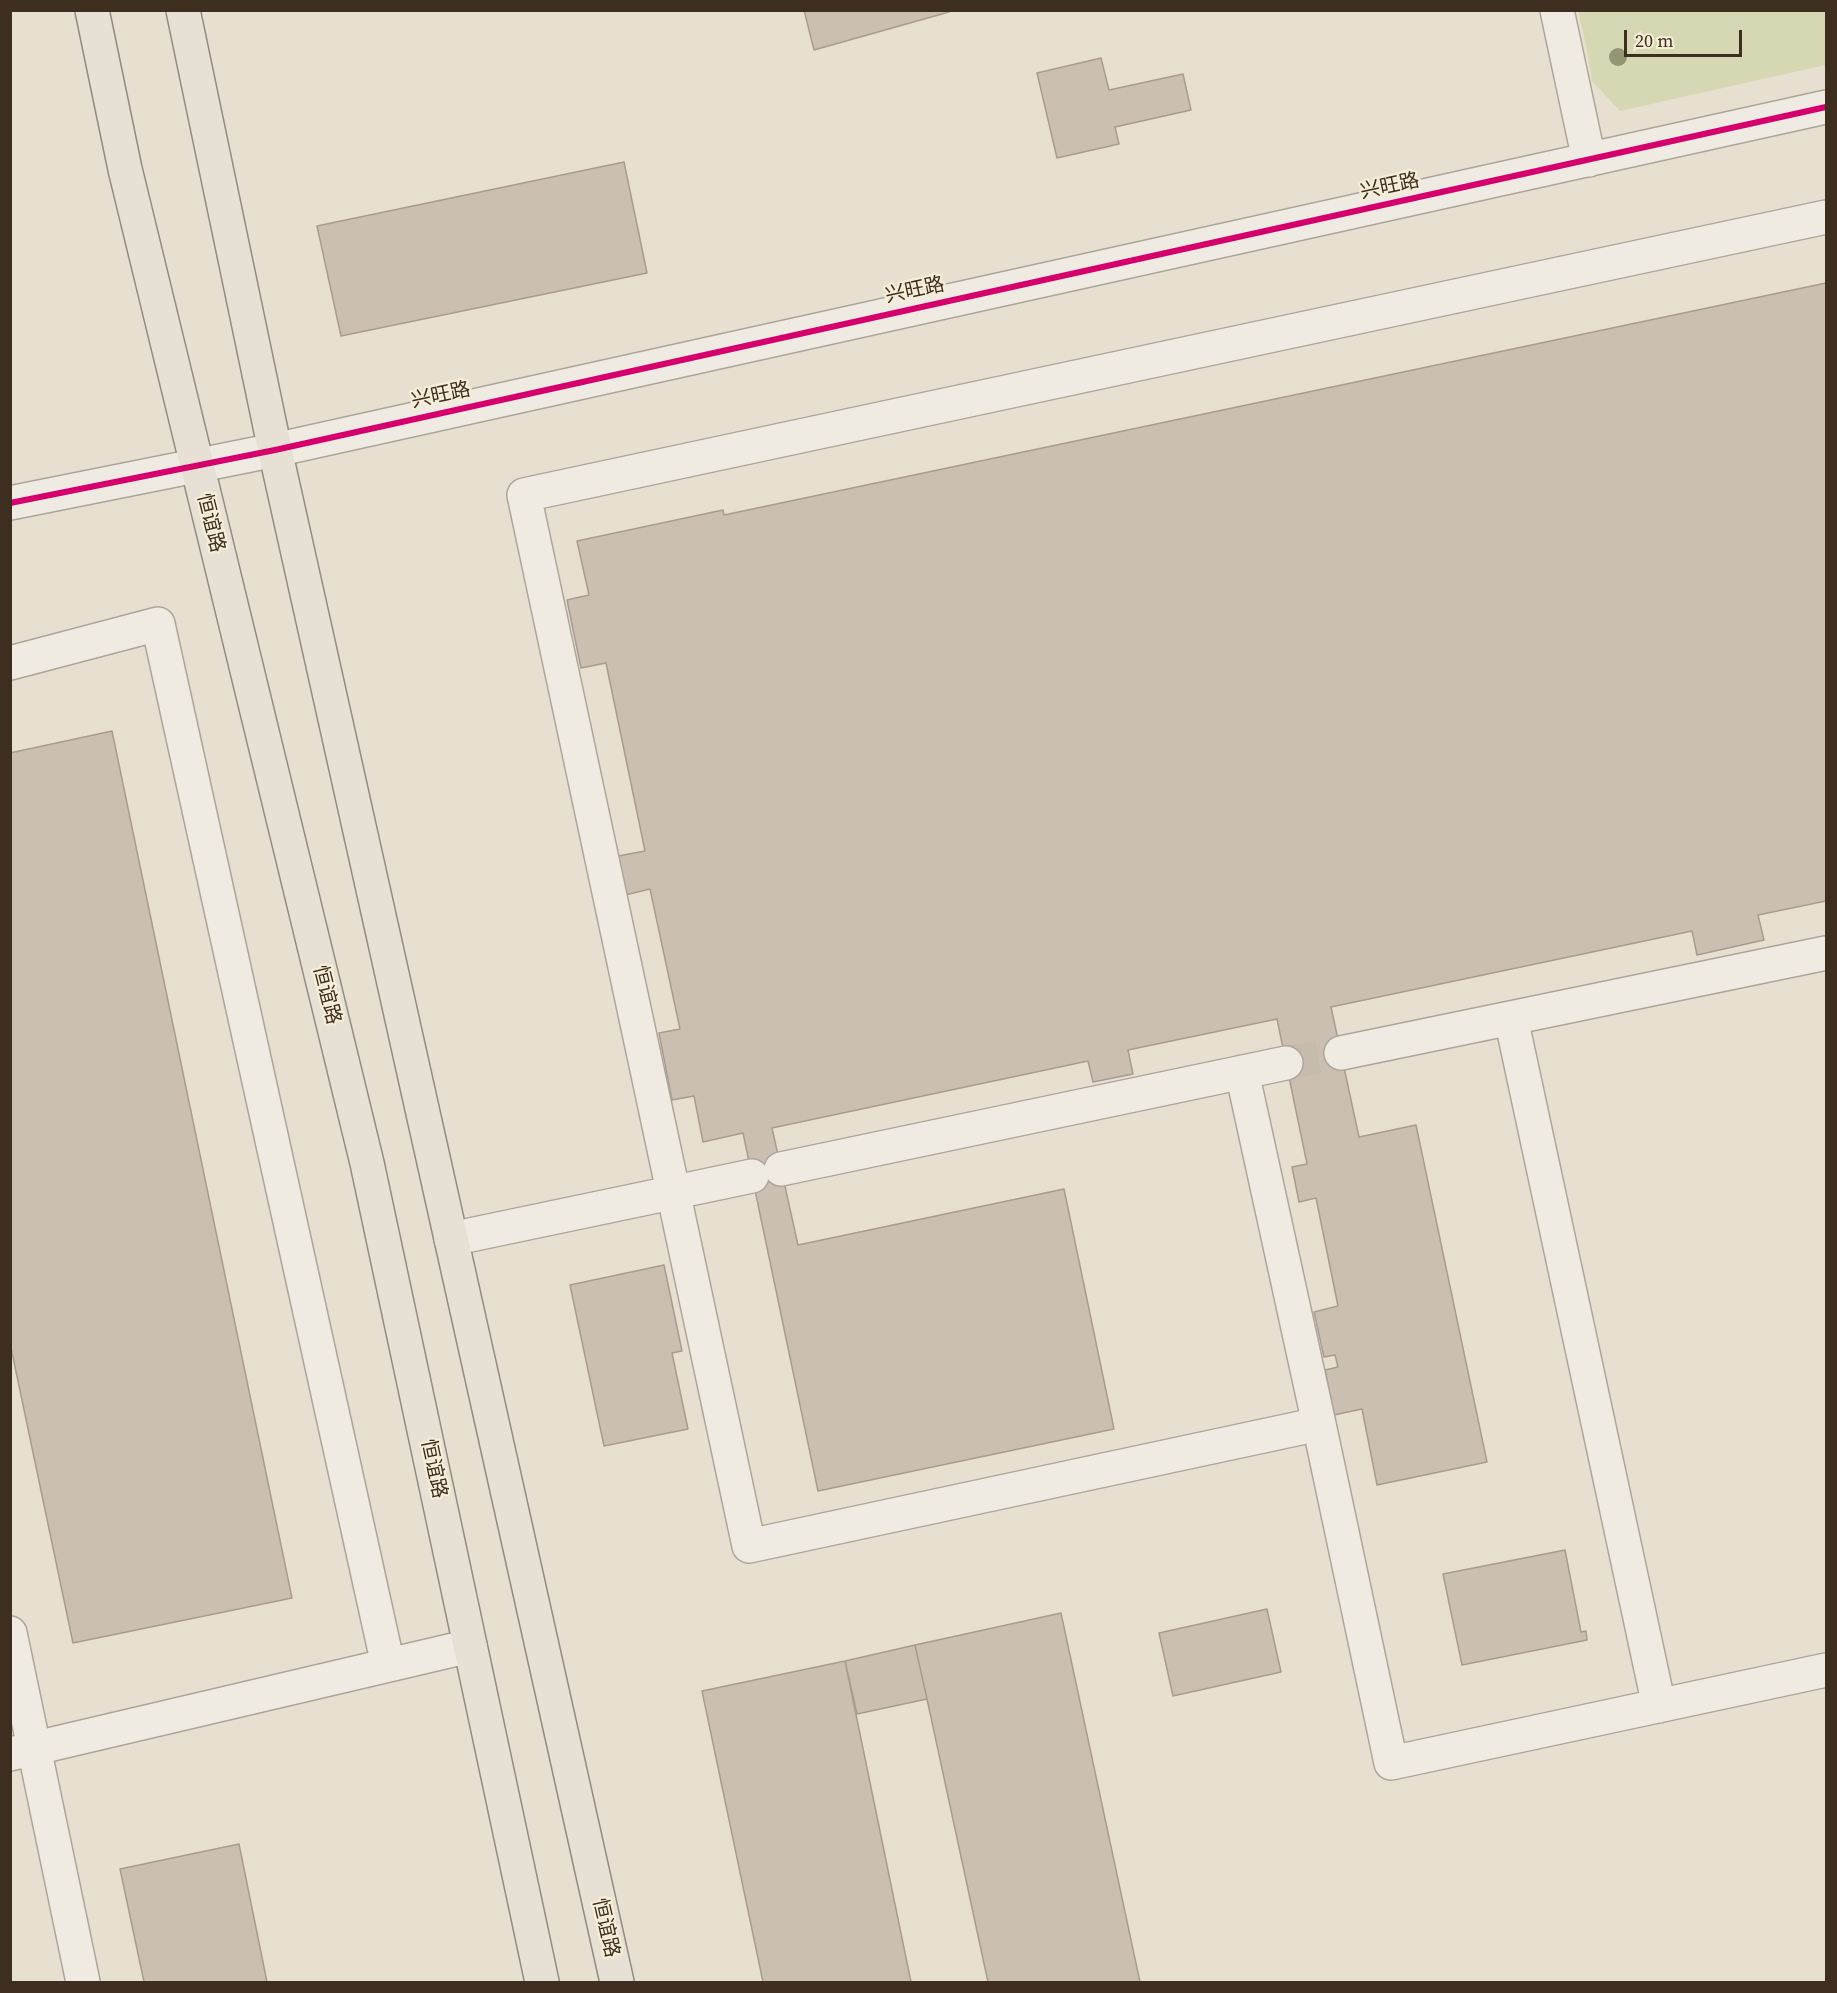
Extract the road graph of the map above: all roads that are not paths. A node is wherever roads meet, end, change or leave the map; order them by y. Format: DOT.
graph roads {
  1 [pos="92,10"];
  2 [pos="183,10"];
  3 [pos="1557,10"];
  4 [pos="1827,107"];
  5 [pos="1589,159"];
  6 [pos="1827,217"];
  7 [pos="276,450"];
  8 [pos="196,466"];
  9 [pos="10,503"];
  10 [pos="10,663"];
  11 [pos="1827,952"];
  12 [pos="1511,1018"];
  13 [pos="1341,1053"];
  14 [pos="1286,1063"];
  15 [pos="1242,1072"];
  16 [pos="673,1192"];
  17 [pos="452,1239"];
  18 [pos="1319,1424"];
  19 [pos="10,1633"];
  20 [pos="470,1646"];
  21 [pos="388,1665"];
  22 [pos="1827,1670"];
  23 [pos="1659,1706"];
  24 [pos="23,1751"];
  25 [pos="83,1983"];
  26 [pos="542,1983"];
  27 [pos="617,1983"];
  1 -- 8 [label="main road, 恒谊路"];
  2 -- 7 [label="main road, 恒谊路"];
  3 -- 5 [label="street"];
  4 -- 5 [label="street, 兴旺路"];
  5 -- 7 [label="street, 兴旺路"];
  6 -- 16 [label="street"];
  7 -- 8 [label="street, 兴旺路"];
  7 -- 17 [label="main road, 恒谊路"];
  8 -- 9 [label="street, 兴旺路"];
  8 -- 20 [label="main road, 恒谊路"];
  10 -- 21 [label="street"];
  11 -- 12 [label="street"];
  12 -- 13 [label="street"];
  12 -- 23 [label="street"];
  14 -- 15 [label="street"];
  15 -- 16 [label="street"];
  15 -- 18 [label="street"];
  16 -- 17 [label="street"];
  16 -- 18 [label="street"];
  17 -- 27 [label="main road, 恒谊路"];
  18 -- 23 [label="street"];
  19 -- 24 [label="street"];
  20 -- 21 [label="street"];
  20 -- 26 [label="main road, 恒谊路"];
  21 -- 24 [label="street"];
  22 -- 23 [label="street"];
  24 -- 25 [label="street"];
}
